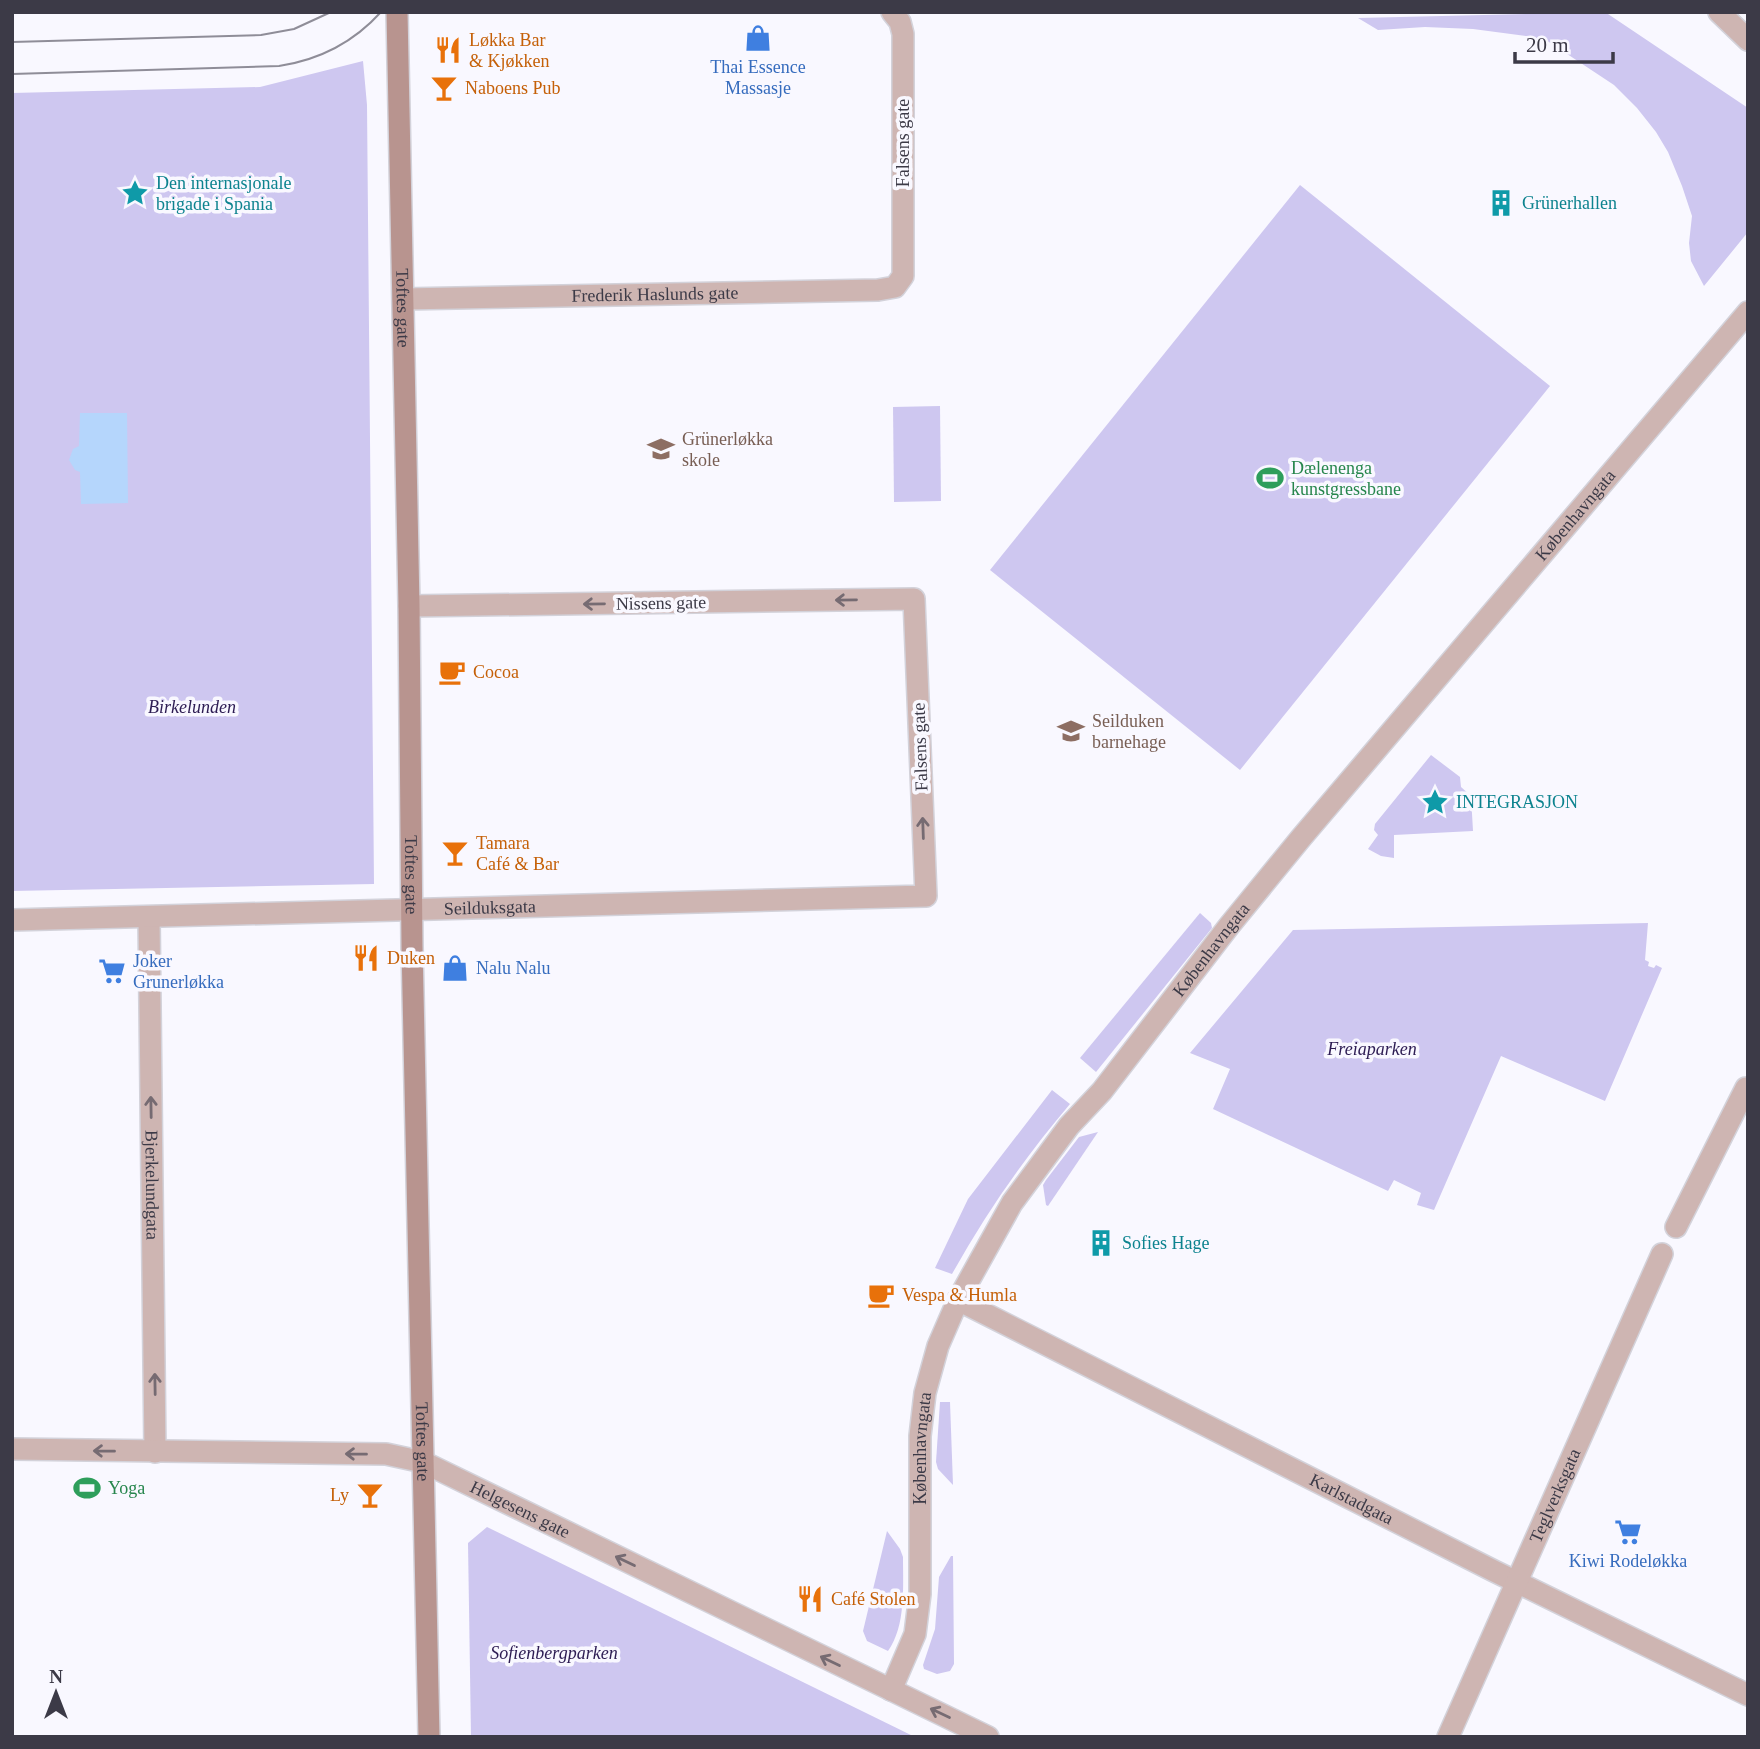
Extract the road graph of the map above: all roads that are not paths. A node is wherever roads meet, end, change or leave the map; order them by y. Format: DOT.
graph roads {
  1 [pos="397,12"];
  2 [pos="892,12"];
  3 [pos="1719,12"];
  4 [pos="1748,40"];
  5 [pos="903,276"];
  6 [pos="402,299"];
  7 [pos="1748,312"];
  8 [pos="914,599"];
  9 [pos="408,606"];
  10 [pos="926,896"];
  11 [pos="411,911"];
  12 [pos="149,917"];
  13 [pos="12,920"];
  14 [pos="1745,1088"];
  15 [pos="1676,1227"];
  16 [pos="1662,1254"];
  17 [pos="958,1300"];
  18 [pos="12,1449"];
  19 [pos="155,1452"];
  20 [pos="424,1462"];
  21 [pos="1518,1583"];
  22 [pos="891,1690"];
  23 [pos="1748,1695"];
  24 [pos="429,1737"];
  25 [pos="988,1737"];
  26 [pos="1448,1737"];
  1 -- 6 [label="main road, Toftes gate"];
  2 -- 5 [label="street, Falsens gate"];
  3 -- 4 [label="street"];
  5 -- 6 [label="street, Frederik Haslunds gate"];
  6 -- 9 [label="main road, Toftes gate"];
  7 -- 17 [label="street, Københavngata"];
  8 -- 9 [label="street, Nissens gate, one-way"];
  10 -- 8 [label="street, Falsens gate, one-way"];
  9 -- 11 [label="main road, Toftes gate"];
  10 -- 11 [label="street, Seilduksgata"];
  11 -- 12 [label="street, Seilduksgata"];
  11 -- 20 [label="main road, Toftes gate"];
  12 -- 13 [label="street, Seilduksgata"];
  19 -- 12 [label="street, Bjerkelundgata, one-way"];
  14 -- 15 [label="street"];
  16 -- 21 [label="street, Teglverksgata"];
  17 -- 21 [label="street, Karlstadgata"];
  17 -- 22 [label="street, Københavngata"];
  19 -- 18 [label="street, Helgesens gate, one-way"];
  20 -- 19 [label="street, Helgesens gate, one-way"];
  22 -- 20 [label="street, Helgesens gate, one-way"];
  20 -- 24 [label="main road, Toftes gate"];
  21 -- 23 [label="street, Karlstadgata"];
  21 -- 26 [label="street, Teglverksgata"];
  25 -- 22 [label="street, Helgesens gate, one-way"];
}
